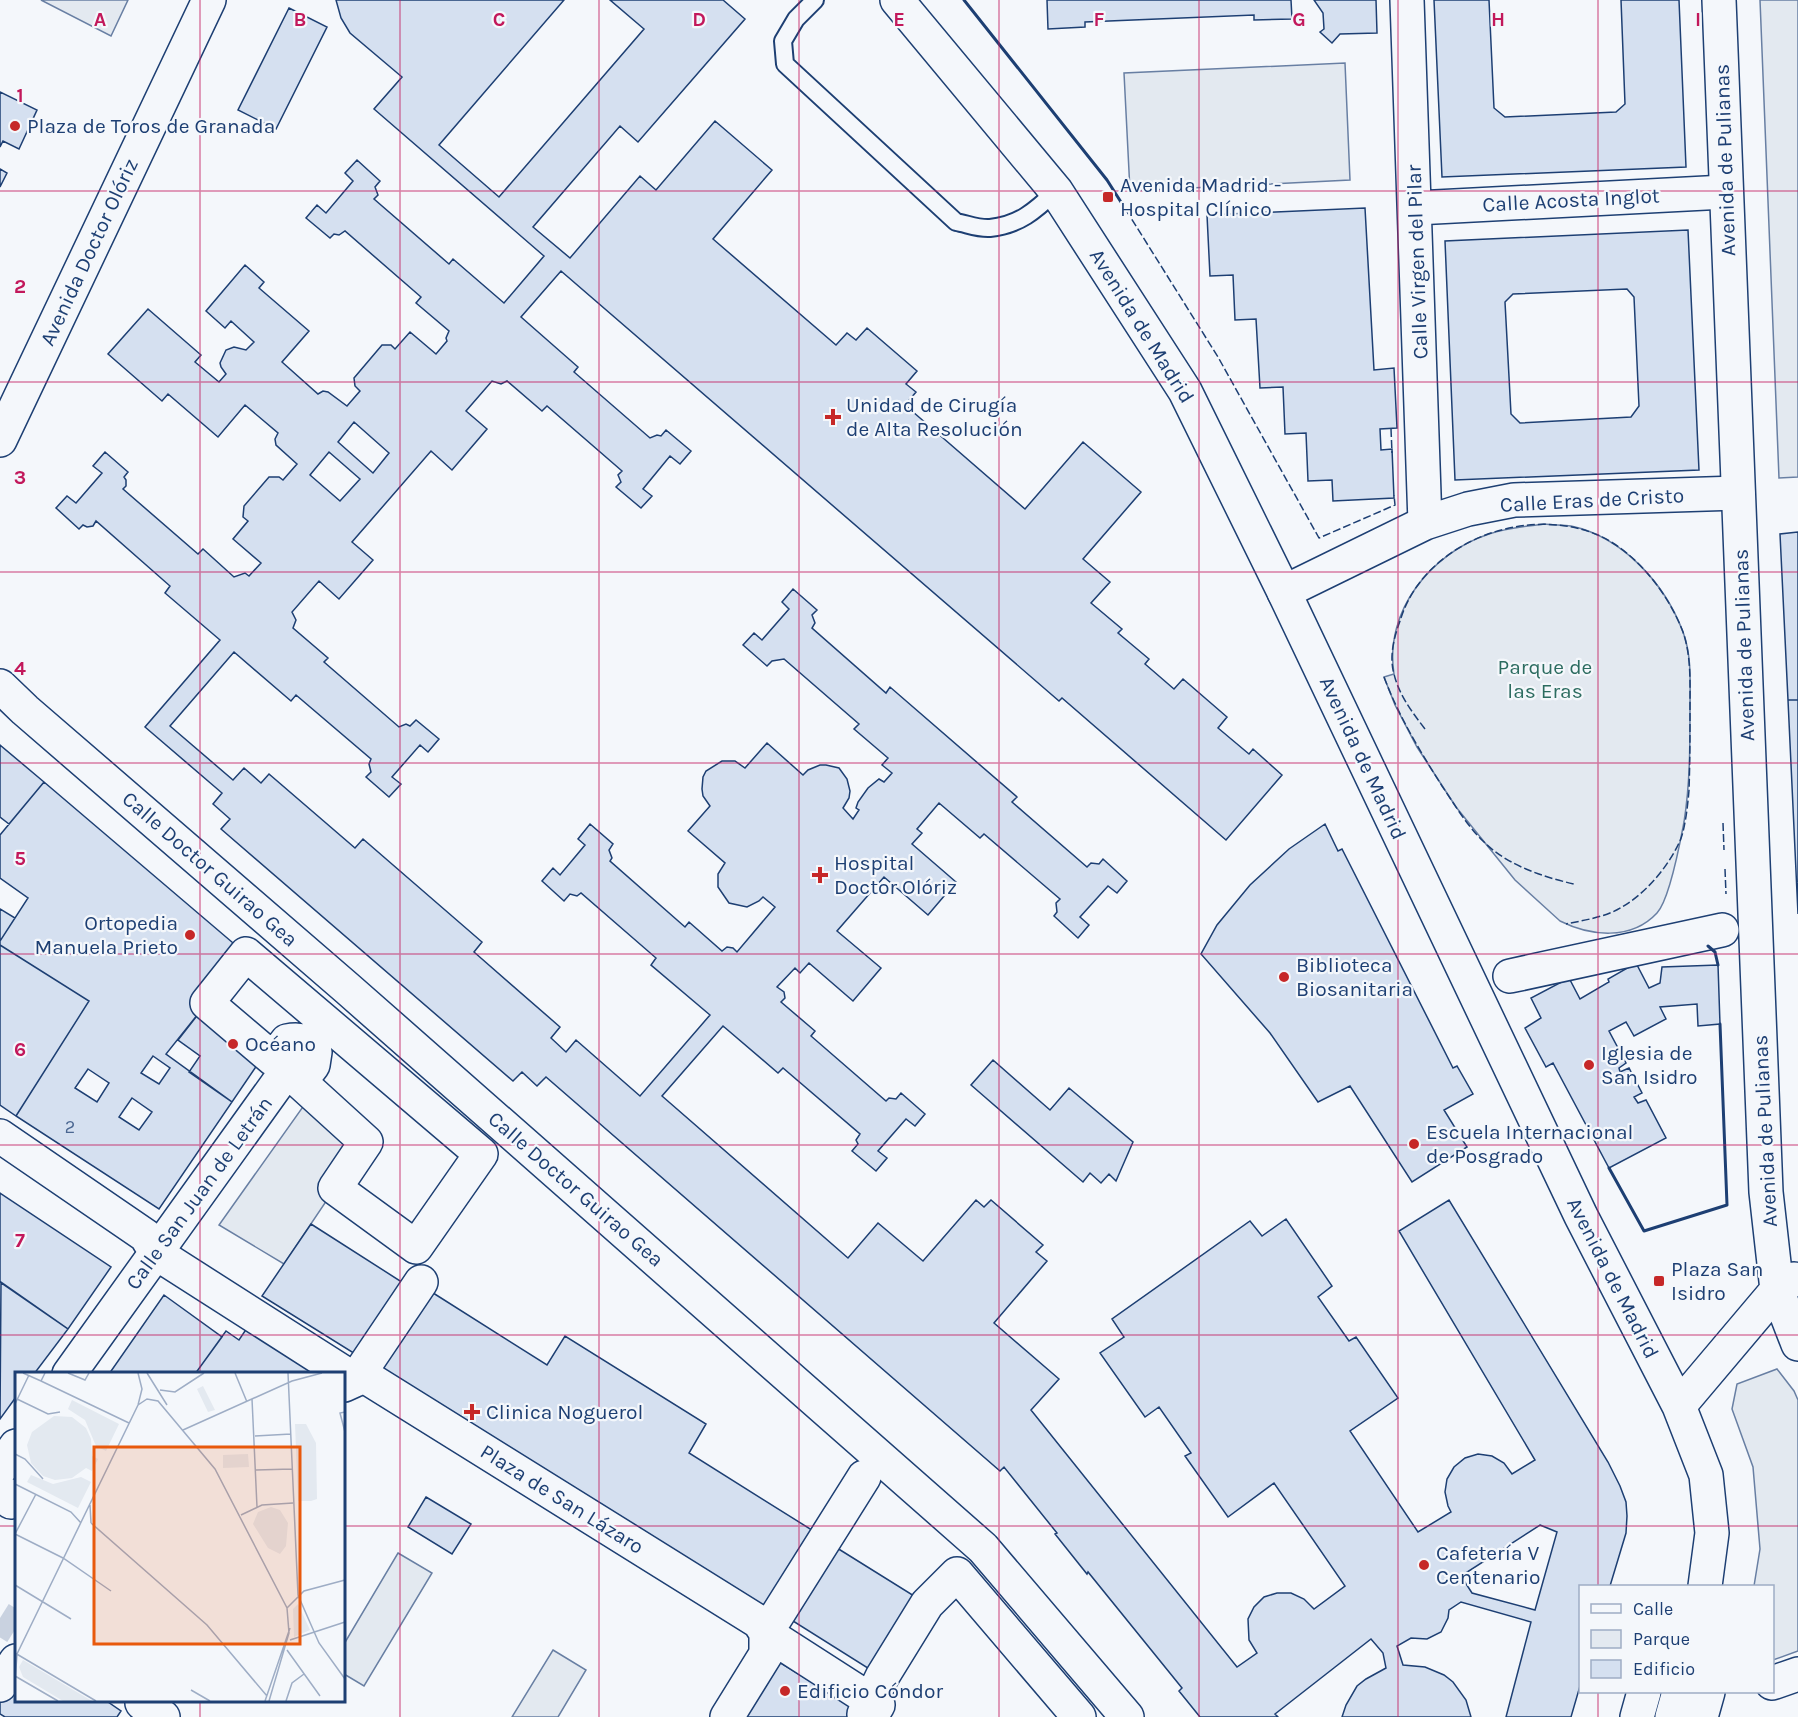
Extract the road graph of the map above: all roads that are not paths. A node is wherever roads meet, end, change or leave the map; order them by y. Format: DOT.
graph roads {
  1 [pos="209,0"];
  2 [pos="815,0"];
  3 [pos="897,0"];
  4 [pos="1407,0"];
  5 [pos="1719,0"];
  6 [pos="1056,191"];
  7 [pos="1725,192"];
  8 [pos="1416,208"];
  9 [pos="0,440"];
  10 [pos="1738,492"];
  11 [pos="1425,523"];
  12 [pos="1284,592"];
  13 [pos="0,686"];
  14 [pos="1722,930"];
  15 [pos="1510,976"];
  16 [pos="320,1024"];
  17 [pos="0,1136"];
  18 [pos="0,1160"];
  19 [pos="156,1253"];
  20 [pos="421,1282"];
  21 [pos="1787,1283"];
  22 [pos="1798,1344"];
  23 [pos="70,1372"];
  24 [pos="335,1372"];
  25 [pos="350,1382"];
  26 [pos="1679,1406"];
  27 [pos="15,1447"];
  28 [pos="0,1469"];
  29 [pos="864,1477"];
  30 [pos="0,1495"];
  31 [pos="15,1497"];
  32 [pos="1703,1583"];
  33 [pos="766,1634"];
  34 [pos="15,1662"];
  35 [pos="1798,1674"];
  36 [pos="1774,1683"];
  37 [pos="0,1685"];
  38 [pos="1644,1693"];
  39 [pos="1679,1693"];
  40 [pos="1708,1693"];
  41 [pos="871,1710"];
  42 [pos="727,1717"];
  43 [pos="1079,1717"];
  44 [pos="1127,1717"];
  45 [pos="1637,1717"];
  46 [pos="1671,1717"];
  47 [pos="1701,1717"];
  1 -- 9 [label="street, Avenida Doctor Olóriz"];
  2 -- 6 [label="lane"];
  3 -- 6 [label="street, Avenida de Madrid"];
  4 -- 8 [label="street, Calle Virgen del Pilar"];
  5 -- 7 [label="street, Avenida de Pulianas"];
  6 -- 12 [label="street, Avenida de Madrid"];
  7 -- 8 [label="street, Calle Acosta Inglot"];
  7 -- 10 [label="street, Avenida de Pulianas"];
  8 -- 11 [label="street, Calle Virgen del Pilar"];
  10 -- 11 [label="street, Calle Eras de Cristo"];
  10 -- 21 [label="street, Avenida de Pulianas"];
  11 -- 12 [label="street, Calle Eras de Cristo"];
  12 -- 26 [label="street, Avenida de Madrid"];
  13 -- 44 [label="street, Calle Doctor Guirao Gea"];
  14 -- 15 [label="street"];
  16 -- 16 [label="street"];
  16 -- 19 [label="street, Calle San Juan de Letrán"];
  17 -- 19 [label="street"];
  18 -- 19 [label="street"];
  19 -- 23 [label="street, Calle San Juan de Letrán"];
  19 -- 24 [label="street, Plaza de San Lázaro"];
  20 -- 25 [label="street"];
  21 -- 22 [label="street, Avenida de Pulianas"];
  21 -- 26 [label="street"];
  25 -- 33 [label="street, Plaza de San Lázaro"];
  26 -- 32 [label="street, Avenida de Madrid"];
  27 -- 28 [label="street"];
  29 -- 33 [label="street"];
  30 -- 31 [label="street"];
  33 -- 41 [label="street, Plaza de San Lázaro"];
  33 -- 42 [label="street"];
  34 -- 37 [label="street"];
  35 -- 36 [label="street"];
  38 -- 45 [label="street"];
  39 -- 46 [label="street"];
  40 -- 47 [label="street"];
  41 -- 43 [label="street"];
}
